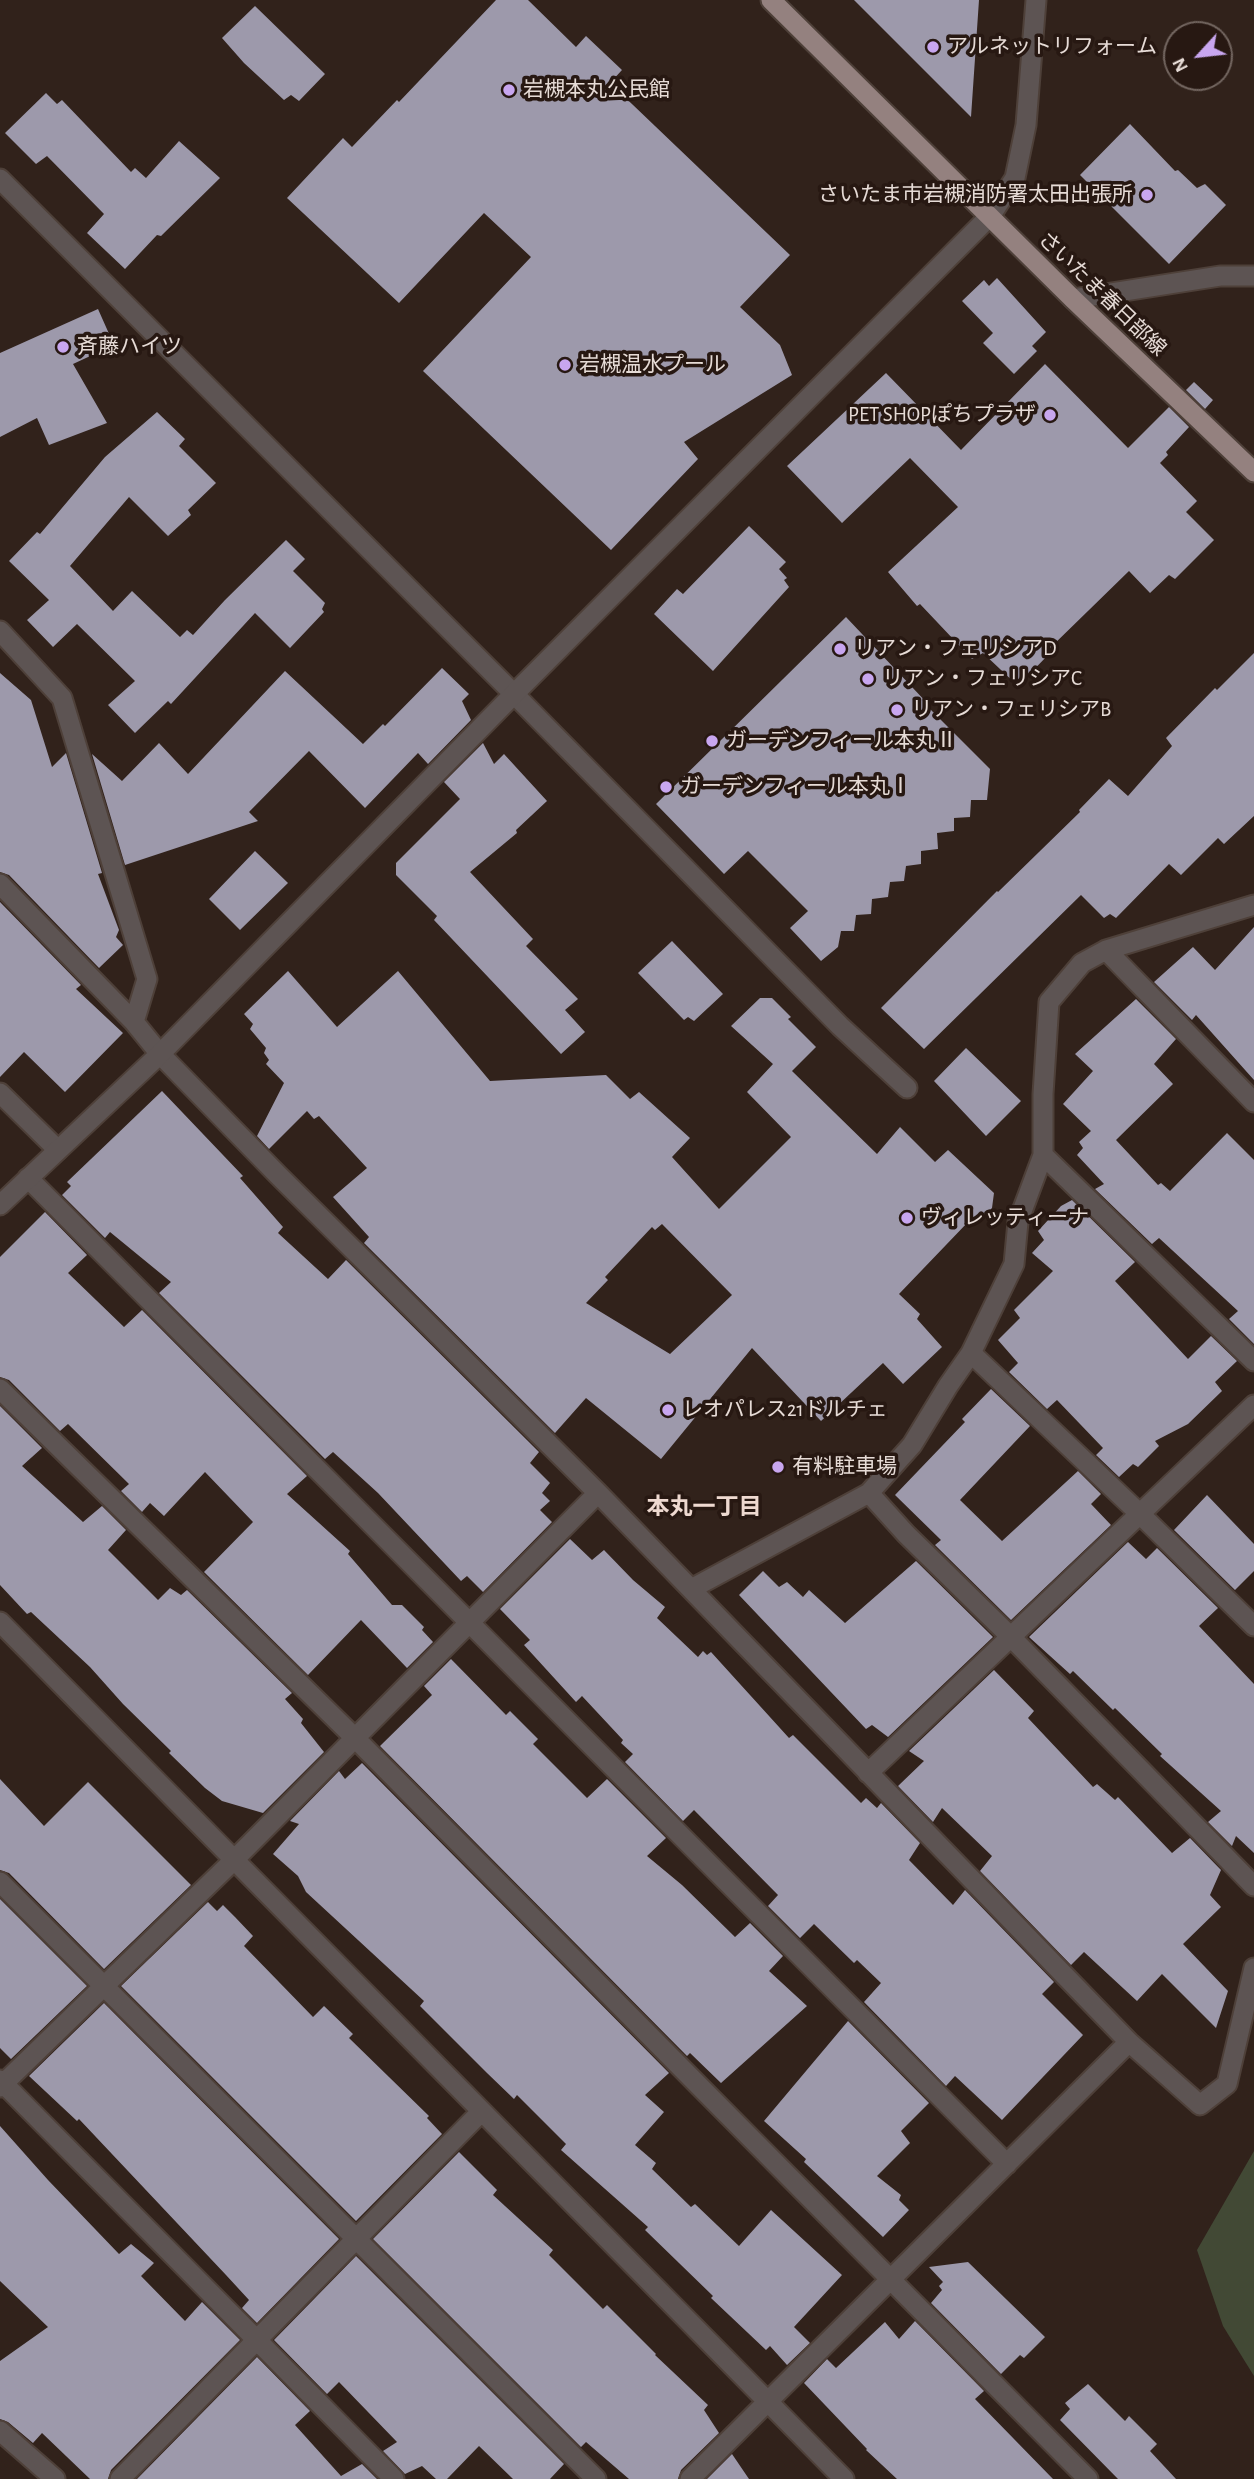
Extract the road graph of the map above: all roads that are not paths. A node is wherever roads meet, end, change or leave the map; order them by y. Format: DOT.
graph roads {
  1 [pos="771,0"];
  2 [pos="1036,0"];
  3 [pos="0,179"];
  4 [pos="991,215"];
  5 [pos="1254,276"];
  6 [pos="1073,299"];
  7 [pos="1254,471"];
  8 [pos="0,631"];
  9 [pos="514,694"];
  10 [pos="0,884"];
  11 [pos="1254,905"];
  12 [pos="1106,950"];
  13 [pos="134,1022"];
  14 [pos="160,1054"];
  15 [pos="907,1088"];
  16 [pos="0,1093"];
  17 [pos="1254,1102"];
  18 [pos="58,1150"];
  19 [pos="1044,1154"];
  20 [pos="29,1178"];
  21 [pos="0,1205"];
  22 [pos="971,1353"];
  23 [pos="1254,1361"];
  24 [pos="0,1389"];
  25 [pos="1254,1405"];
  26 [pos="598,1493"];
  27 [pos="869,1493"];
  28 [pos="1140,1514"];
  29 [pos="691,1589"];
  30 [pos="470,1620"];
  31 [pos="0,1622"];
  32 [pos="1254,1626"];
  33 [pos="1011,1637"];
  34 [pos="354,1737"];
  35 [pos="869,1773"];
  36 [pos="233,1861"];
  37 [pos="0,1882"];
  38 [pos="1254,1886"];
  39 [pos="1254,1968"];
  40 [pos="103,1987"];
  41 [pos="1129,2042"];
  42 [pos="1,2084"];
  43 [pos="481,2112"];
  44 [pos="1007,2164"];
  45 [pos="358,2239"];
  46 [pos="891,2278"];
  47 [pos="258,2341"];
  48 [pos="768,2401"];
  49 [pos="0,2431"];
  50 [pos="55,2479"];
  51 [pos="120,2479"];
  52 [pos="394,2479"];
  53 [pos="596,2479"];
  54 [pos="690,2479"];
  55 [pos="844,2479"];
  56 [pos="1088,2479"];
  1 -- 4 [label="main road, さいたま春日部線"];
  2 -- 4 [label="street"];
  3 -- 9 [label="street"];
  4 -- 6 [label="main road, さいたま春日部線"];
  4 -- 9 [label="street"];
  5 -- 6 [label="street"];
  6 -- 7 [label="main road, さいたま春日部線"];
  8 -- 13 [label="street"];
  9 -- 14 [label="street"];
  9 -- 15 [label="street"];
  10 -- 13 [label="street"];
  11 -- 12 [label="street"];
  12 -- 17 [label="street"];
  12 -- 19 [label="street"];
  13 -- 14 [label="street"];
  14 -- 18 [label="street"];
  14 -- 26 [label="street"];
  16 -- 18 [label="street"];
  18 -- 20 [label="street"];
  19 -- 22 [label="street"];
  19 -- 23 [label="street"];
  20 -- 21 [label="street"];
  20 -- 30 [label="street"];
  22 -- 27 [label="street"];
  22 -- 28 [label="street"];
  24 -- 34 [label="street"];
  25 -- 28 [label="street"];
  26 -- 29 [label="street"];
  26 -- 30 [label="street"];
  27 -- 29 [label="street"];
  27 -- 33 [label="street"];
  28 -- 32 [label="street"];
  28 -- 33 [label="street"];
  29 -- 35 [label="street"];
  30 -- 34 [label="street"];
  30 -- 44 [label="street"];
  31 -- 36 [label="street"];
  33 -- 35 [label="street"];
  33 -- 38 [label="street"];
  34 -- 36 [label="street"];
  34 -- 46 [label="street"];
  35 -- 41 [label="street"];
  36 -- 40 [label="street"];
  36 -- 43 [label="street"];
  37 -- 40 [label="street"];
  39 -- 41 [label="street"];
  40 -- 42 [label="street"];
  40 -- 45 [label="street"];
  41 -- 44 [label="street"];
  42 -- 47 [label="street"];
  43 -- 45 [label="street"];
  43 -- 48 [label="street"];
  44 -- 46 [label="street"];
  45 -- 47 [label="street"];
  45 -- 53 [label="street"];
  46 -- 48 [label="street"];
  46 -- 56 [label="street"];
  47 -- 51 [label="street"];
  47 -- 52 [label="street"];
  48 -- 54 [label="street"];
  48 -- 55 [label="street"];
  49 -- 50 [label="street"];
}
